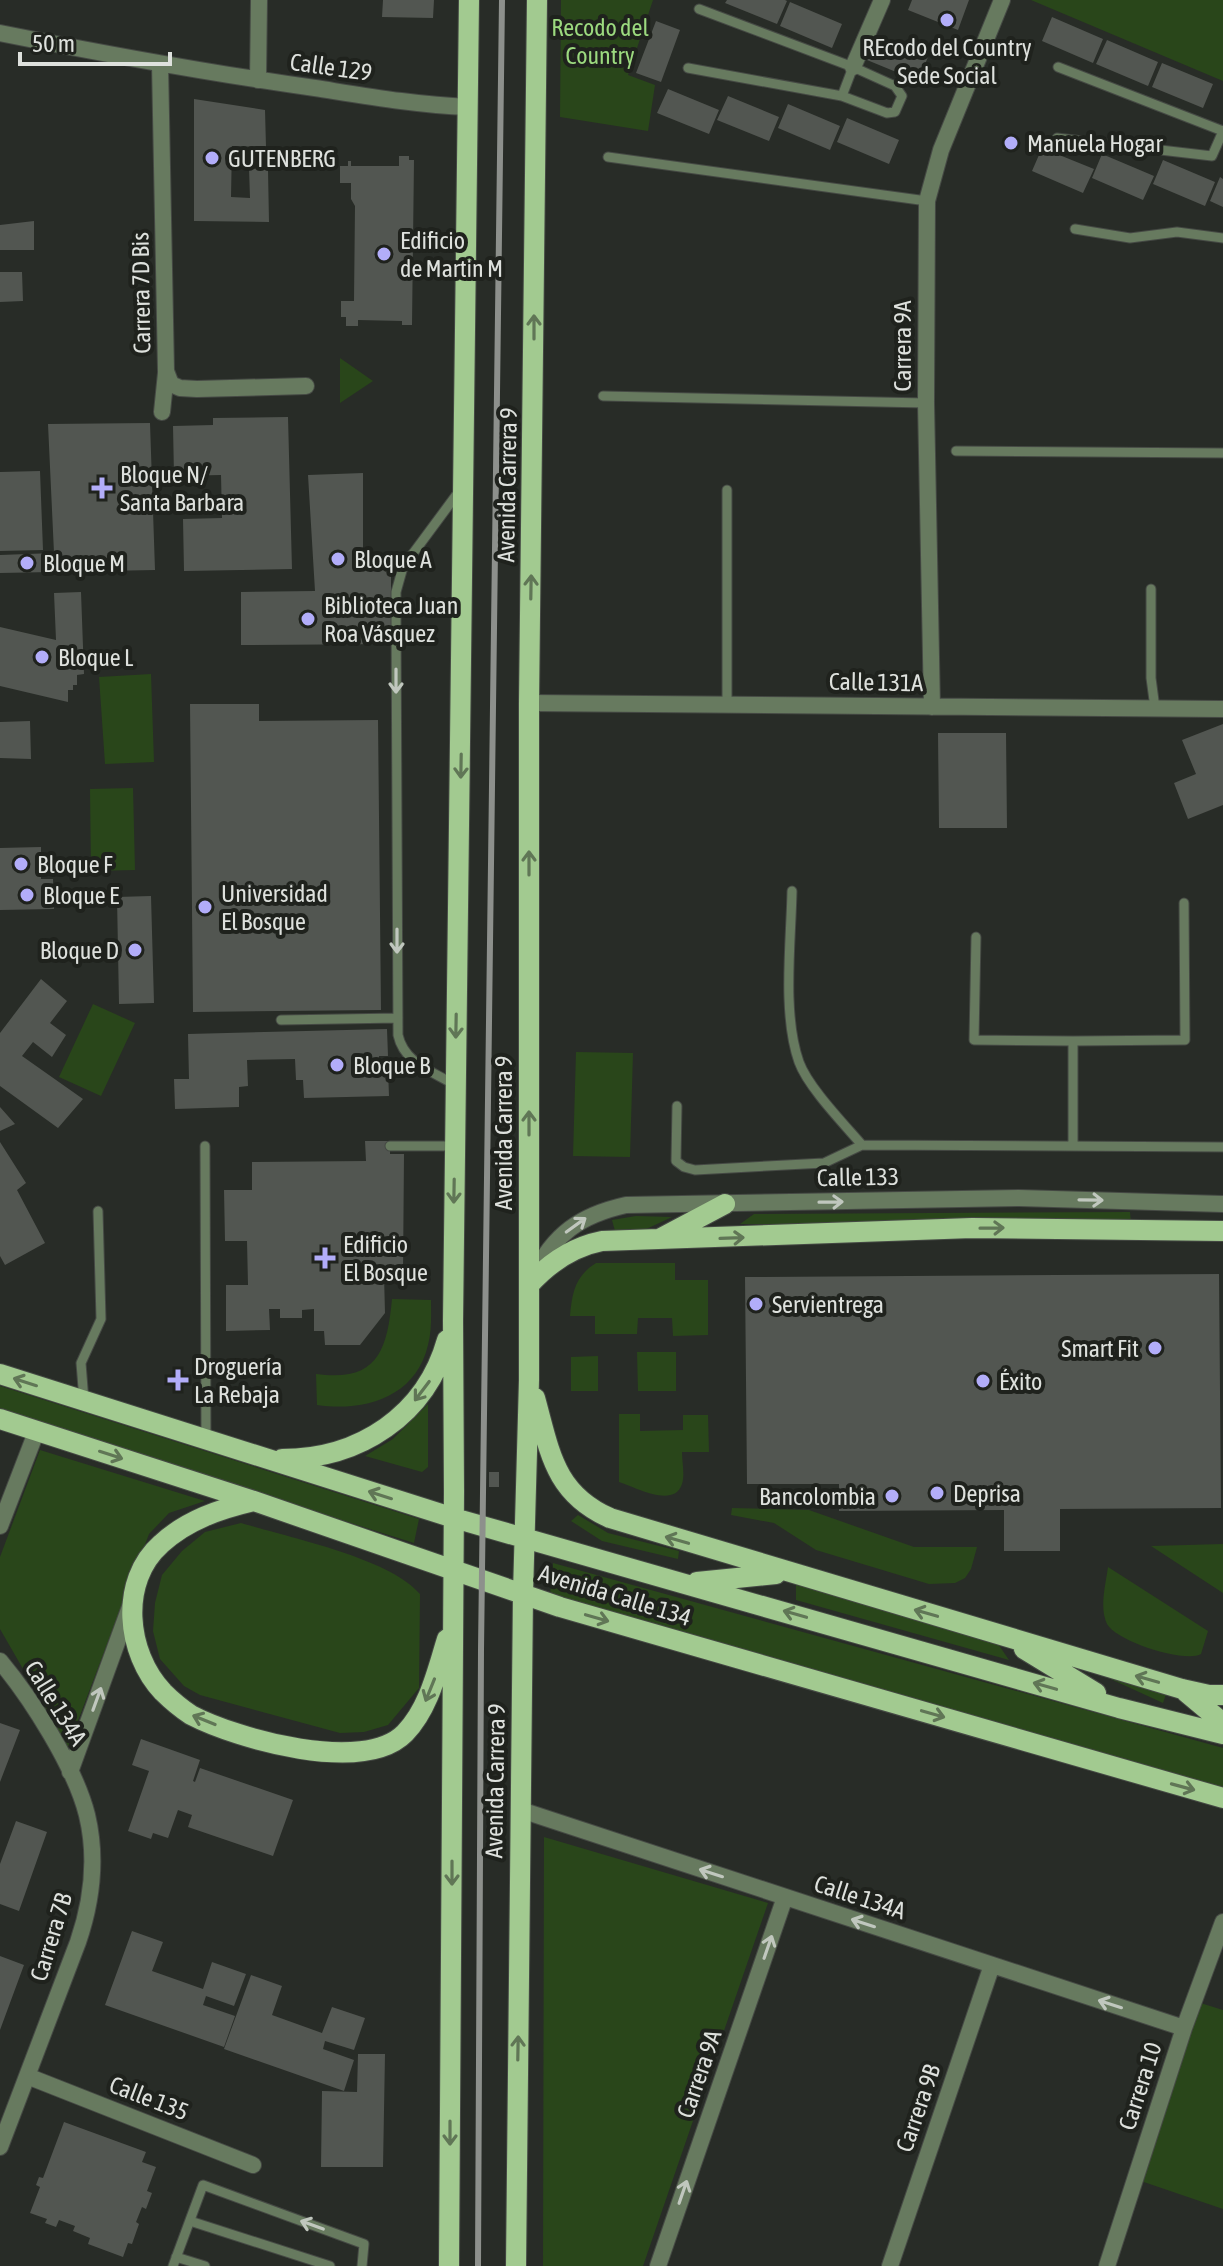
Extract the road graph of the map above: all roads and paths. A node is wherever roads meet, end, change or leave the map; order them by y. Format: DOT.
graph roads {
  1 [pos="259,0"];
  2 [pos="469,0"];
  3 [pos="537,0"];
  4 [pos="882,0"];
  5 [pos="1002,0"];
  6 [pos="699,9"];
  7 [pos="0,33"];
  8 [pos="160,64"];
  9 [pos="853,67"];
  10 [pos="1058,67"];
  11 [pos="688,68"];
  12 [pos="258,80"];
  13 [pos="842,96"];
  14 [pos="468,107"];
  15 [pos="1223,131"];
  16 [pos="1057,138"];
  17 [pos="1212,156"];
  18 [pos="608,157"];
  19 [pos="1223,160"];
  20 [pos="927,201"];
  21 [pos="1075,229"];
  22 [pos="1223,238"];
  23 [pos="166,371"];
  24 [pos="306,386"];
  25 [pos="603,396"];
  26 [pos="926,403"];
  27 [pos="162,412"];
  28 [pos="956,451"];
  29 [pos="1223,453"];
  30 [pos="464,484"];
  31 [pos="727,490"];
  32 [pos="1151,589"];
  33 [pos="529,703"];
  34 [pos="727,705"];
  35 [pos="932,707"];
  36 [pos="1155,708"];
  37 [pos="1223,709"];
  38 [pos="792,891"];
  39 [pos="1184,903"];
  40 [pos="976,937"];
  41 [pos="398,1018"];
  42 [pos="281,1020"];
  43 [pos="1073,1041"];
  44 [pos="455,1085"];
  45 [pos="677,1106"];
  46 [pos="862,1145"];
  47 [pos="205,1146"];
  48 [pos="390,1146"];
  49 [pos="455,1146"];
  50 [pos="1073,1146"];
  51 [pos="1223,1147"];
  52 [pos="725,1204"];
  53 [pos="1223,1204"];
  54 [pos="98,1211"];
  55 [pos="1223,1231"];
  56 [pos="657,1239"];
  57 [pos="529,1285"];
  58 [pos="453,1321"];
  59 [pos="0,1374"];
  60 [pos="529,1380"];
  61 [pos="84,1401"];
  62 [pos="0,1419"];
  63 [pos="37,1430"];
  64 [pos="206,1439"];
  65 [pos="268,1459"];
  66 [pos="254,1501"];
  67 [pos="454,1518"];
  68 [pos="0,1526"];
  69 [pos="524,1538"];
  70 [pos="454,1571"];
  71 [pos="788,1572"];
  72 [pos="684,1583"];
  73 [pos="523,1594"];
  74 [pos="132,1602"];
  75 [pos="453,1616"];
  76 [pos="1001,1635"];
  77 [pos="0,1661"];
  78 [pos="1182,1689"];
  79 [pos="1223,1695"];
  80 [pos="1119,1708"];
  81 [pos="1223,1723"];
  82 [pos="1223,1734"];
  83 [pos="70,1772"];
  84 [pos="1223,1798"];
  85 [pos="521,1810"];
  86 [pos="785,1897"];
  87 [pos="1223,1922"];
  88 [pos="992,1965"];
  89 [pos="1184,2028"];
  90 [pos="27,2076"];
  91 [pos="0,2147"];
  92 [pos="253,2165"];
  93 [pos="190,2221"];
  94 [pos="174,2261"];
  95 [pos="446,2261"];
  96 [pos="205,2266"];
  97 [pos="330,2266"];
  98 [pos="362,2266"];
  99 [pos="516,2266"];
  100 [pos="658,2266"];
  101 [pos="890,2266"];
  102 [pos="1107,2266"];
  1 -- 12 [label="street"];
  2 -- 14 [label="main road, Avenida Carrera 9"];
  33 -- 3 [label="main road, Avenida Carrera 9, one-way"];
  4 -- 9 [label="street"];
  5 -- 20 [label="street, Carrera 9A"];
  6 -- 9 [label="lane"];
  7 -- 8 [label="street, Calle 129"];
  8 -- 12 [label="street, Calle 129"];
  8 -- 23 [label="street, Carrera 7D Bis"];
  9 -- 13 [label="lane"];
  9 -- 13 [label="lane"];
  10 -- 15 [label="lane"];
  11 -- 13 [label="lane"];
  12 -- 14 [label="street, Calle 129"];
  14 -- 30 [label="main road, Avenida Carrera 9"];
  15 -- 17 [label="lane"];
  16 -- 17 [label="lane"];
  17 -- 19 [label="lane"];
  18 -- 20 [label="lane"];
  20 -- 26 [label="street, Carrera 9A"];
  21 -- 22 [label="lane"];
  23 -- 24 [label="street, Carrera 7D Bis"];
  23 -- 27 [label="street"];
  25 -- 26 [label="lane"];
  26 -- 35 [label="street, Carrera 9A"];
  28 -- 29 [label="lane"];
  30 -- 41 [label="lane, one-way"];
  30 -- 44 [label="main road, Avenida Carrera 9, one-way"];
  31 -- 34 [label="lane"];
  32 -- 36 [label="lane"];
  33 -- 34 [label="street, Calle 131A"];
  57 -- 33 [label="main road, Avenida Carrera 9, one-way"];
  34 -- 35 [label="street, Calle 131A"];
  35 -- 36 [label="street, Calle 131A"];
  36 -- 37 [label="street, Calle 131A"];
  38 -- 46 [label="lane"];
  39 -- 43 [label="lane"];
  40 -- 43 [label="lane"];
  41 -- 42 [label="lane"];
  41 -- 44 [label="lane"];
  43 -- 50 [label="lane"];
  44 -- 49 [label="main road, Avenida Carrera 9"];
  45 -- 46 [label="lane"];
  46 -- 50 [label="lane"];
  47 -- 64 [label="lane"];
  48 -- 49 [label="lane"];
  49 -- 58 [label="main road, Avenida Carrera 9, one-way"];
  50 -- 51 [label="lane"];
  52 -- 53 [label="street, Calle 133, one-way"];
  52 -- 56 [label="main road"];
  57 -- 52 [label="street, Calle 133, one-way"];
  54 -- 61 [label="lane"];
  56 -- 55 [label="main road, one-way"];
  56 -- 57 [label="main road"];
  57 -- 60 [label="main road, Avenida Carrera 9"];
  58 -- 65 [label="main road, one-way"];
  58 -- 67 [label="main road, Avenida Carrera 9"];
  61 -- 59 [label="main road, Avenida Calle 134, one-way"];
  60 -- 69 [label="main road, Avenida Carrera 9"];
  71 -- 60 [label="main road, one-way"];
  61 -- 64 [label="main road, Avenida Calle 134"];
  62 -- 63 [label="main road, Avenida Calle 134"];
  63 -- 66 [label="main road, Avenida Calle 134, one-way"];
  63 -- 68 [label="street"];
  64 -- 65 [label="main road, Avenida Calle 134"];
  67 -- 65 [label="main road, Avenida Calle 134, one-way"];
  66 -- 70 [label="main road, Avenida Calle 134"];
  66 -- 74 [label="main road"];
  67 -- 69 [label="main road, Avenida Calle 134"];
  67 -- 70 [label="main road, Avenida Carrera 9"];
  69 -- 72 [label="main road, Avenida Calle 134"];
  69 -- 73 [label="main road, Avenida Carrera 9"];
  70 -- 73 [label="main road, Avenida Calle 134"];
  70 -- 75 [label="main road, Avenida Carrera 9"];
  71 -- 72 [label="main road"];
  76 -- 71 [label="main road, one-way"];
  80 -- 72 [label="main road, Avenida Calle 134, one-way"];
  73 -- 84 [label="main road, Avenida Calle 134, one-way"];
  73 -- 85 [label="main road, Avenida Carrera 9"];
  75 -- 74 [label="main road, one-way"];
  83 -- 74 [label="street, one-way"];
  75 -- 95 [label="main road, Avenida Carrera 9, one-way"];
  78 -- 76 [label="main road, one-way"];
  76 -- 80 [label="main road"];
  77 -- 83 [label="street, Calle 134A"];
  78 -- 79 [label="main road"];
  78 -- 81 [label="main road"];
  80 -- 82 [label="main road, Avenida Calle 134"];
  83 -- 90 [label="street, Carrera 7B"];
  86 -- 85 [label="street, Calle 134A, one-way"];
  99 -- 85 [label="main road, Avenida Carrera 9, one-way"];
  88 -- 86 [label="street, Calle 134A, one-way"];
  100 -- 86 [label="street, Carrera 9A, one-way"];
  87 -- 89 [label="street, Carrera 10"];
  89 -- 88 [label="street, Calle 134A, one-way"];
  88 -- 101 [label="street, Carrera 9B"];
  89 -- 102 [label="street, Carrera 10"];
  90 -- 91 [label="street, Carrera 7B"];
  90 -- 92 [label="street, Calle 135"];
  93 -- 94 [label="lane"];
  93 -- 97 [label="lane"];
  98 -- 93 [label="lane, one-way"];
  94 -- 96 [label="lane"];
}
